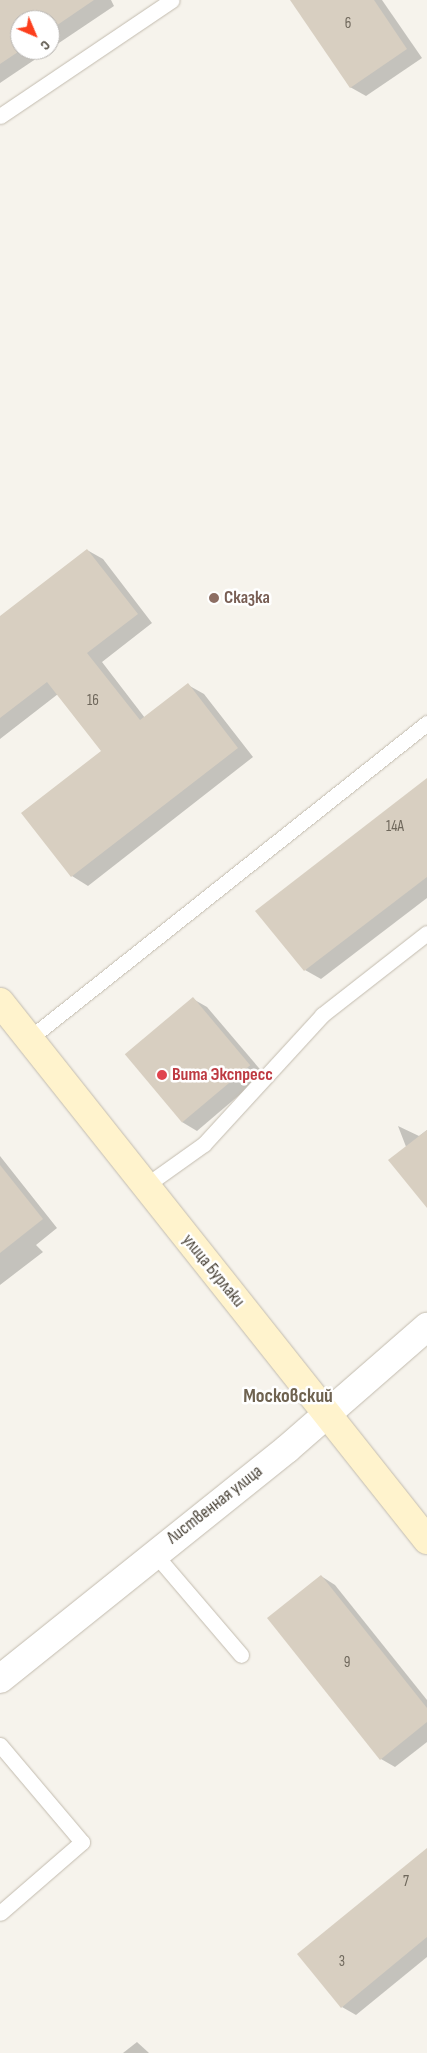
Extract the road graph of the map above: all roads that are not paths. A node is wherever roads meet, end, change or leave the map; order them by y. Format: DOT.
graph roads {
  1 [pos="172,0"];
  2 [pos="0,116"];
  3 [pos="427,722"];
  4 [pos="427,933"];
  5 [pos="0,1002"];
  6 [pos="30,1038"];
  7 [pos="145,1186"];
  8 [pos="427,1327"];
  9 [pos="327,1413"];
  10 [pos="427,1540"];
  11 [pos="154,1553"];
  12 [pos="241,1655"];
  13 [pos="0,1679"];
  14 [pos="0,1745"];
  15 [pos="0,1913"];
  1 -- 2 [label="lane"];
  3 -- 6 [label="lane"];
  4 -- 7 [label="lane"];
  5 -- 6 [label="street, улица Бурлаки"];
  6 -- 7 [label="street, улица Бурлаки"];
  7 -- 9 [label="street, улица Бурлаки"];
  8 -- 9 [label="street, Лиственная улица"];
  9 -- 10 [label="street, улица Бурлаки"];
  9 -- 11 [label="street, Лиственная улица"];
  11 -- 12 [label="lane"];
  11 -- 13 [label="street, Лиственная улица"];
  14 -- 15 [label="lane"];
}
